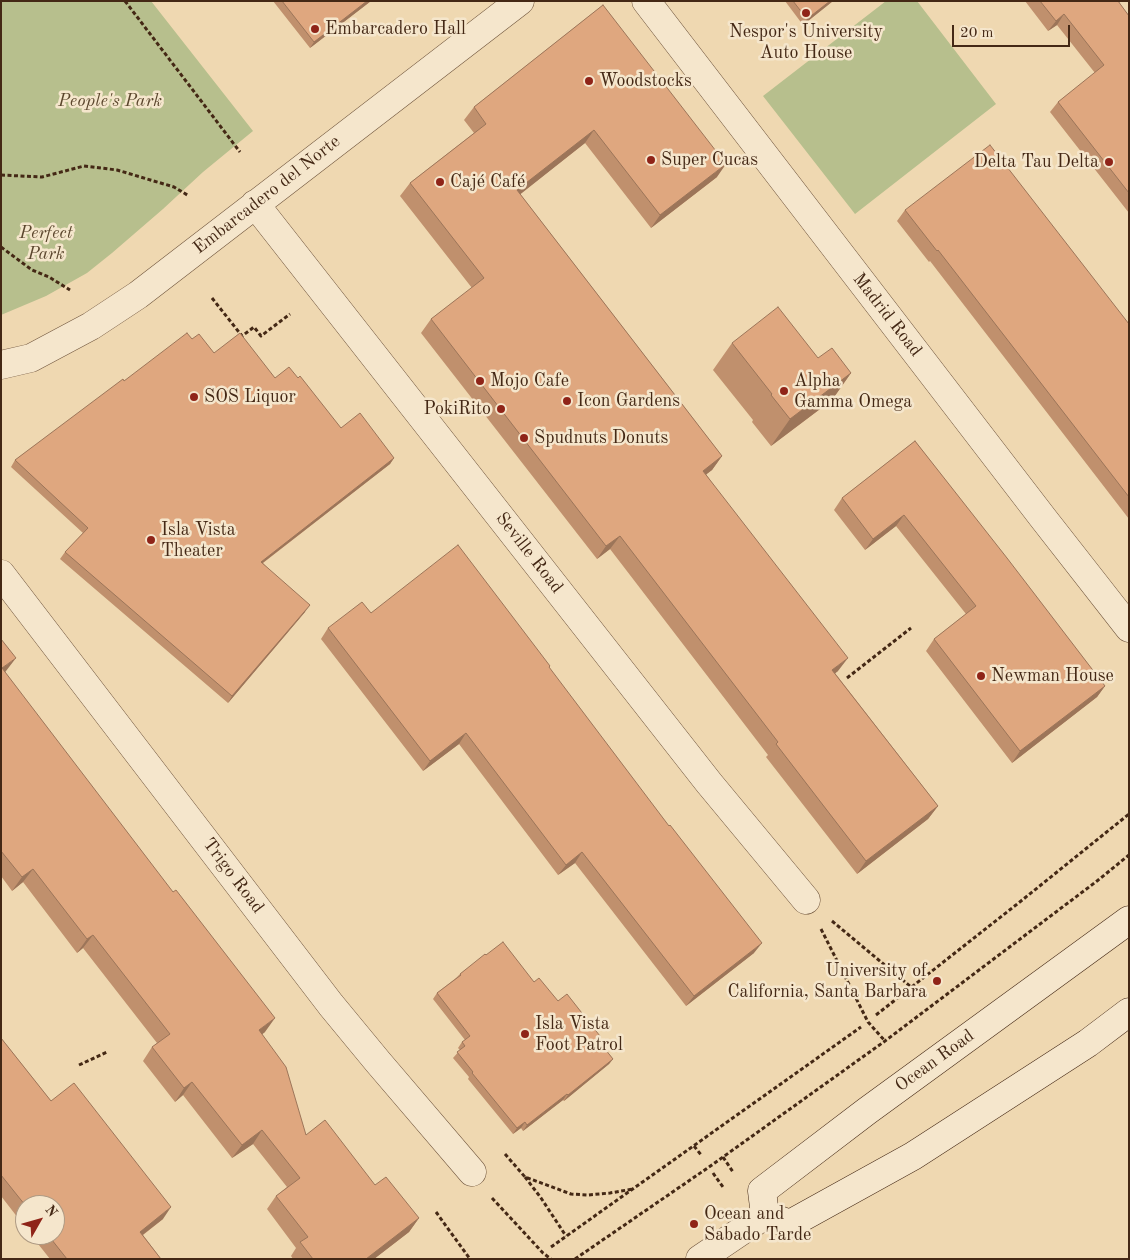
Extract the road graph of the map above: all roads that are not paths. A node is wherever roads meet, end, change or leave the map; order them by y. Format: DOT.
graph roads {
  1 [pos="520,1"];
  2 [pos="646,1"];
  3 [pos="255,204"];
  4 [pos="1,365"];
  5 [pos="1,574"];
  6 [pos="1129,628"];
  7 [pos="806,900"];
  8 [pos="1129,920"];
  9 [pos="1129,1012"];
  10 [pos="472,1172"];
  11 [pos="765,1215"];
  12 [pos="700,1259"];
  1 -- 3 [label="street, Embarcadero del Norte"];
  2 -- 6 [label="street, Madrid Road"];
  3 -- 4 [label="street, Embarcadero del Norte"];
  3 -- 7 [label="street, Seville Road"];
  5 -- 10 [label="street, Trigo Road"];
  8 -- 11 [label="street, Ocean Road"];
  9 -- 11 [label="street"];
  11 -- 12 [label="street"];
}
